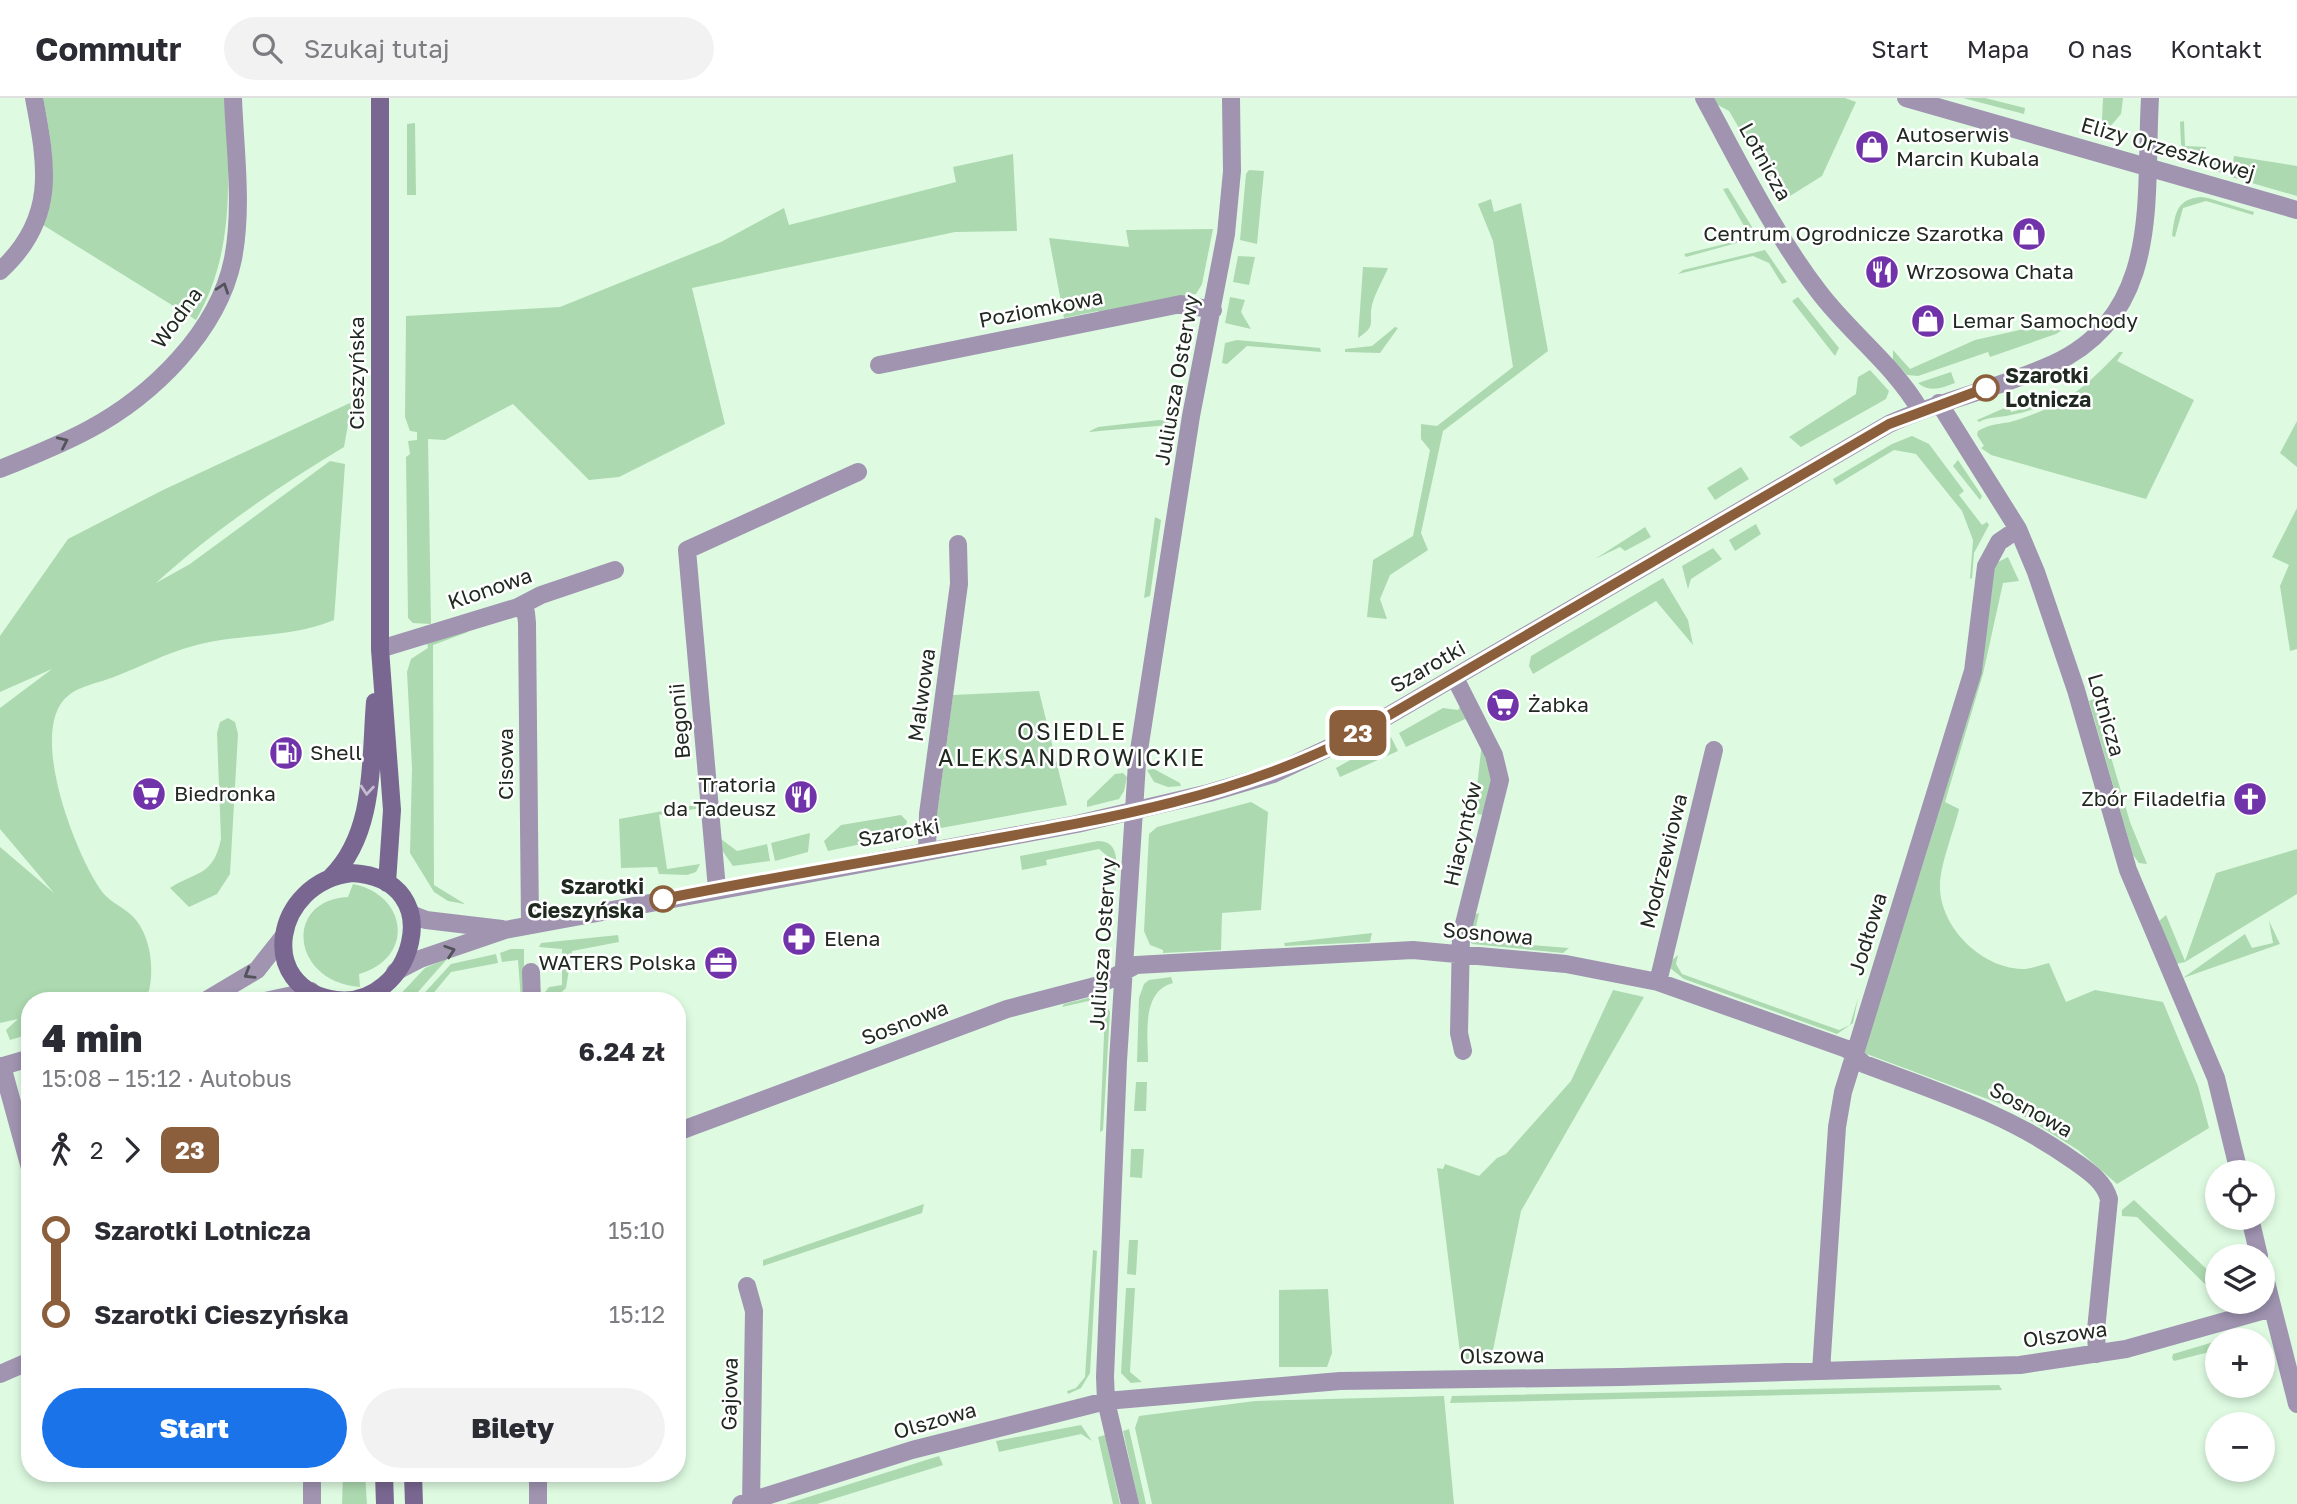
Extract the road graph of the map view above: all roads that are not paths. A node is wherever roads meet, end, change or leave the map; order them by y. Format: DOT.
graph roads {
  1 [pos="34,98"];
  2 [pos="233,98"];
  3 [pos="380,98"];
  4 [pos="1231,98"];
  5 [pos="1704,98"];
  6 [pos="1906,98"];
  7 [pos="2150,98"];
  8 [pos="2148,167"];
  9 [pos="2297,210"];
  10 [pos="0,271"];
  11 [pos="1213,310"];
  12 [pos="879,365"];
  13 [pos="1939,403"];
  14 [pos="1920,411"];
  15 [pos="0,469"];
  16 [pos="858,472"];
  17 [pos="2018,529"];
  18 [pos="958,544"];
  19 [pos="615,569"];
  20 [pos="518,607"];
  21 [pos="380,649"];
  22 [pos="1455,678"];
  23 [pos="1714,750"];
  24 [pos="1134,812"];
  25 [pos="927,851"];
  26 [pos="331,877"];
  27 [pos="387,883"];
  28 [pos="717,889"];
  29 [pos="413,915"];
  30 [pos="530,924"];
  31 [pos="505,930"];
  32 [pos="282,937"];
  33 [pos="1459,953"];
  34 [pos="1125,970"];
  35 [pos="531,972"];
  36 [pos="1658,982"];
  37 [pos="387,986"];
  38 [pos="220,992"];
  39 [pos="315,992"];
  40 [pos="531,992"];
  41 [pos="1463,1051"];
  42 [pos="1854,1055"];
  43 [pos="21,1060"];
  44 [pos="1,1066"];
  45 [pos="686,1129"];
  46 [pos="21,1136"];
  47 [pos="2236,1160"];
  48 [pos="747,1286"];
  49 [pos="2252,1314"];
  50 [pos="2274,1314"];
  51 [pos="2097,1354"];
  52 [pos="21,1365"];
  53 [pos="1821,1371"];
  54 [pos="0,1374"];
  55 [pos="1106,1401"];
  56 [pos="2297,1404"];
  57 [pos="312,1482"];
  58 [pos="384,1482"];
  59 [pos="413,1482"];
  60 [pos="538,1482"];
  61 [pos="748,1503"];
  62 [pos="312,1504"];
  63 [pos="385,1504"];
  64 [pos="414,1504"];
  65 [pos="538,1504"];
  66 [pos="1130,1504"];
  1 -- 10 [label="street"];
  15 -- 2 [label="street, Wodna, one-way"];
  3 -- 21 [label="main road, Cieszyńska"];
  4 -- 11 [label="street, Juliusza Osterwy"];
  5 -- 14 [label="street, Lotnicza"];
  6 -- 8 [label="street, Elizy Orzeszkowej"];
  7 -- 8 [label="street, Szarotki"];
  8 -- 9 [label="street, Elizy Orzeszkowej"];
  8 -- 13 [label="street, Szarotki"];
  11 -- 12 [label="street, Poziomkowa"];
  11 -- 24 [label="street, Juliusza Osterwy"];
  13 -- 14 [label="street, Szarotki"];
  13 -- 17 [label="street, Lotnicza"];
  14 -- 22 [label="street, Szarotki"];
  16 -- 28 [label="street, Begonii"];
  17 -- 42 [label="street, Jodłowa"];
  17 -- 47 [label="street, Lotnicza"];
  18 -- 25 [label="street, Malwowa"];
  19 -- 20 [label="street, Klonowa"];
  20 -- 21 [label="street, Klonowa"];
  20 -- 30 [label="street, Cisowa"];
  21 -- 26 [label="main road, Cieszyńska, one-way"];
  21 -- 27 [label="main road, Cieszyńska"];
  22 -- 24 [label="street, Szarotki"];
  22 -- 33 [label="street, Hiacyntów"];
  23 -- 36 [label="street, Modrzewiowa"];
  24 -- 25 [label="street, Szarotki"];
  24 -- 34 [label="street, Juliusza Osterwy"];
  25 -- 28 [label="street, Szarotki"];
  26 -- 27 [label="main road"];
  26 -- 32 [label="main road"];
  27 -- 29 [label="main road"];
  28 -- 30 [label="street, Szarotki"];
  29 -- 31 [label="street, Szarotki"];
  29 -- 37 [label="main road"];
  30 -- 31 [label="street, Szarotki"];
  37 -- 31 [label="street, Szarotki, one-way"];
  32 -- 38 [label="street, one-way"];
  32 -- 39 [label="main road"];
  33 -- 34 [label="street, Sosnowa"];
  33 -- 36 [label="street, Sosnowa"];
  33 -- 41 [label="street, Hiacyntów"];
  34 -- 45 [label="street, Sosnowa"];
  34 -- 55 [label="street, Juliusza Osterwy"];
  35 -- 40 [label="street"];
  36 -- 42 [label="street, Sosnowa"];
  42 -- 51 [label="street, Sosnowa"];
  42 -- 53 [label="street, Jodłowa"];
  43 -- 44 [label="street"];
  44 -- 46 [label="street"];
  48 -- 61 [label="street, Gajowa"];
  49 -- 51 [label="street, Olszowa"];
  50 -- 56 [label="street"];
  51 -- 53 [label="street, Olszowa"];
  52 -- 54 [label="street"];
  53 -- 55 [label="street, Olszowa"];
  55 -- 61 [label="street, Olszowa"];
  55 -- 66 [label="street, Juliusza Osterwy"];
  57 -- 62 [label="street"];
  58 -- 63 [label="main road"];
  59 -- 64 [label="main road"];
  60 -- 65 [label="street"];
}
